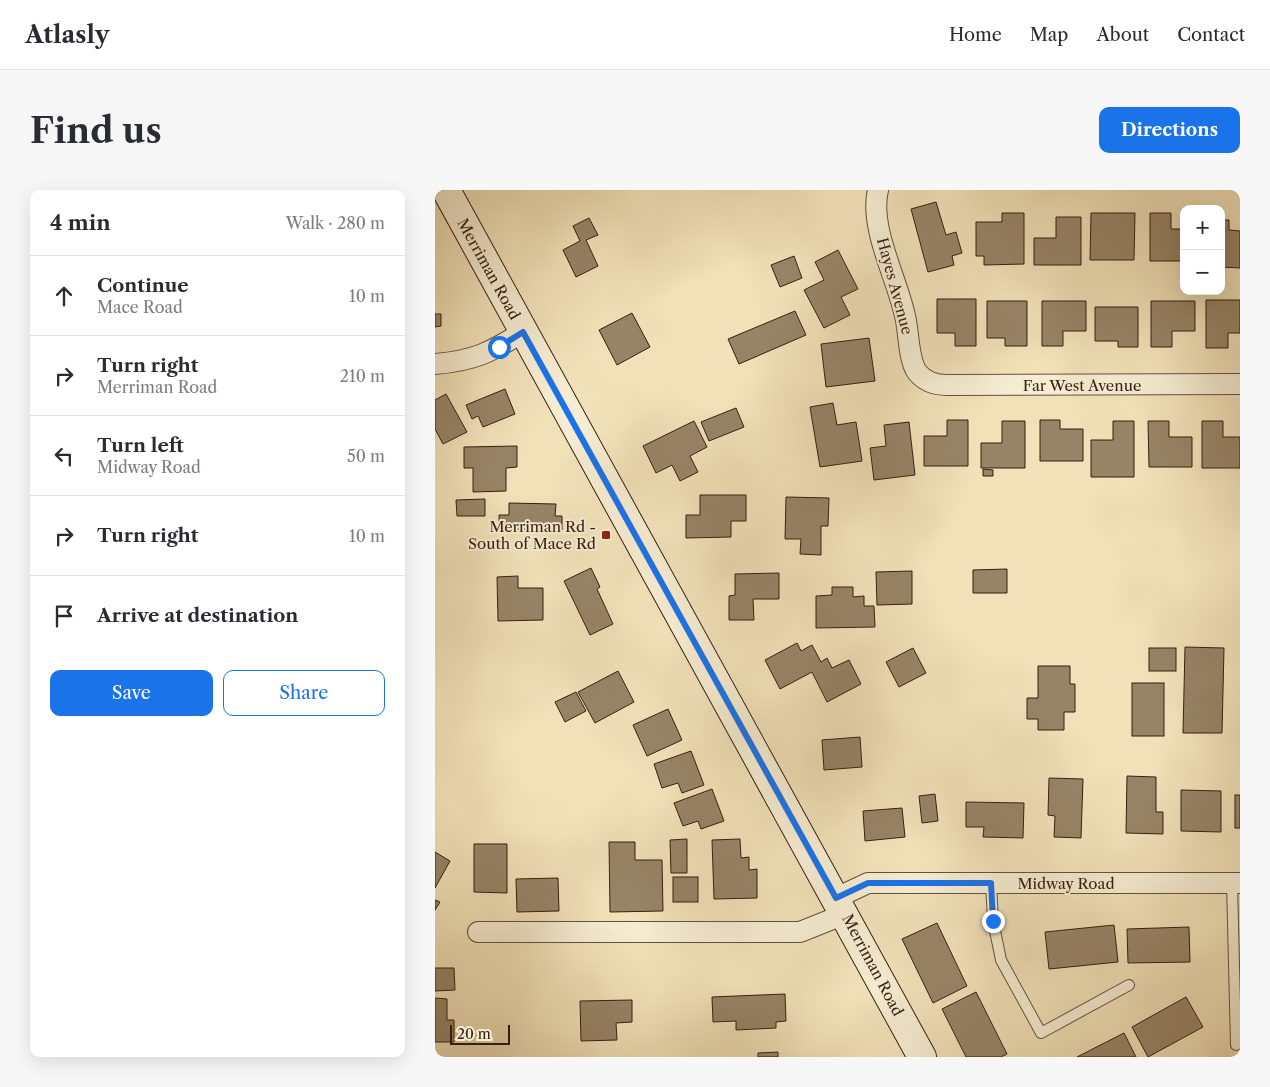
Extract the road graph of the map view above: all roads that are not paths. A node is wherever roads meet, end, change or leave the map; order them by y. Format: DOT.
graph roads {
  1 [pos="446,190"];
  2 [pos="877,190"];
  3 [pos="523,332"];
  4 [pos="435,364"];
  5 [pos="925,379"];
  6 [pos="1240,384"];
  7 [pos="991,883"];
  8 [pos="1236,883"];
  9 [pos="841,906"];
  10 [pos="478,932"];
  11 [pos="1129,985"];
  12 [pos="1235,1046"];
  13 [pos="923,1057"];
  1 -- 3 [label="street, Merriman Road"];
  2 -- 5 [label="street, Hayes Avenue"];
  3 -- 4 [label="street"];
  3 -- 9 [label="street, Merriman Road"];
  5 -- 6 [label="street, Far West Avenue"];
  7 -- 8 [label="street, Midway Road"];
  7 -- 9 [label="street, Midway Road"];
  7 -- 11 [label="lane"];
  8 -- 12 [label="lane"];
  9 -- 10 [label="street, Midway Road"];
  9 -- 13 [label="street, Merriman Road"];
}
